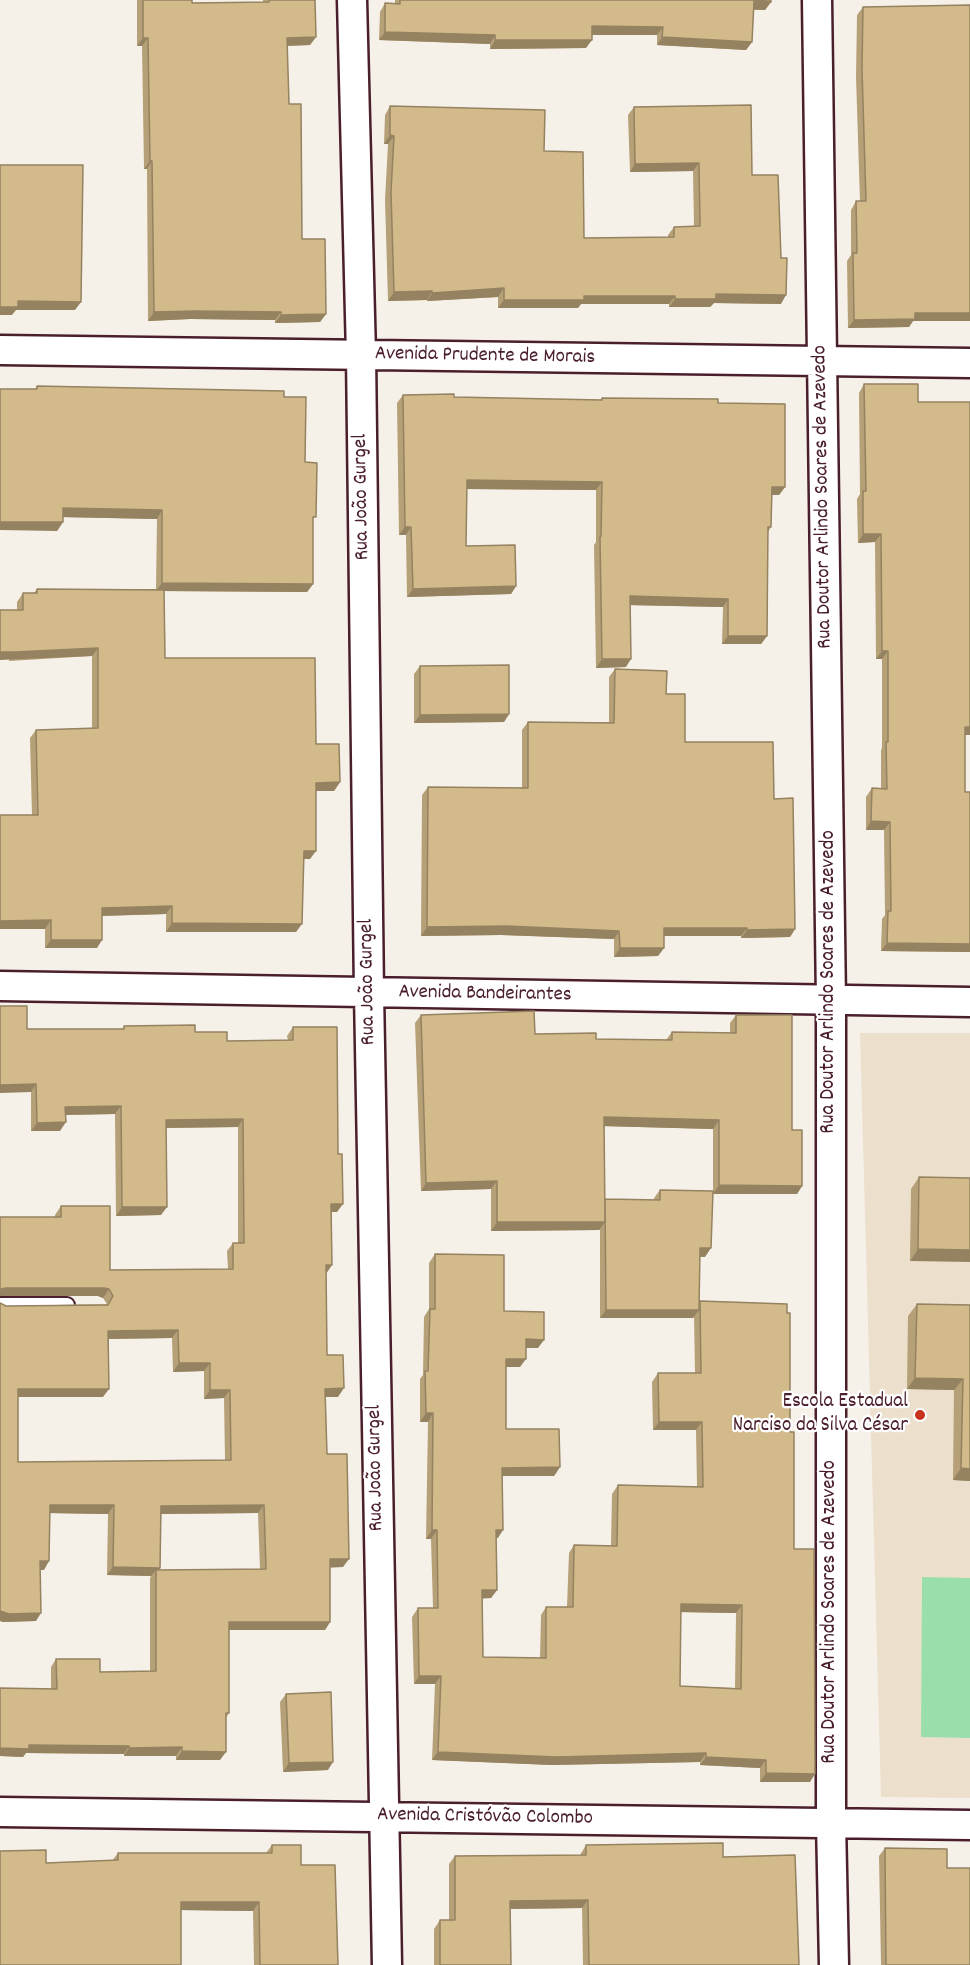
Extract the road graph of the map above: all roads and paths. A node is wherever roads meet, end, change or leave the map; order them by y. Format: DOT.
graph roads {
  1 [pos="352,0"];
  2 [pos="817,0"];
  3 [pos="0,350"];
  4 [pos="361,355"];
  5 [pos="822,360"];
  6 [pos="970,363"];
  7 [pos="0,987"];
  8 [pos="369,993"];
  9 [pos="831,1000"];
  10 [pos="970,1002"];
  11 [pos="0,1305"];
  12 [pos="76,1305"];
  13 [pos="0,1812"];
  14 [pos="384,1817"];
  15 [pos="831,1822"];
  16 [pos="970,1825"];
  17 [pos="387,1965"];
  18 [pos="834,1965"];
  1 -- 4 [label="street, Rua João Gurgel"];
  2 -- 5 [label="street, Rua Doutor Arlindo Soares de Azevedo"];
  3 -- 4 [label="street, Avenida Prudente de Morais"];
  4 -- 5 [label="street, Avenida Prudente de Morais"];
  4 -- 8 [label="street, Rua João Gurgel"];
  5 -- 6 [label="street, Avenida Prudente de Morais"];
  5 -- 9 [label="street, Rua Doutor Arlindo Soares de Azevedo"];
  7 -- 8 [label="street, Avenida Bandeirantes"];
  8 -- 9 [label="street, Avenida Bandeirantes"];
  8 -- 14 [label="street, Rua João Gurgel"];
  9 -- 10 [label="street, Avenida Bandeirantes"];
  9 -- 15 [label="street, Rua Doutor Arlindo Soares de Azevedo"];
  11 -- 12 [label="lane"];
  13 -- 14 [label="street, Avenida Cristóvão Colombo"];
  14 -- 15 [label="street, Avenida Cristóvão Colombo"];
  14 -- 17 [label="street, Rua João Gurgel"];
  15 -- 16 [label="street, Avenida Cristóvão Colombo"];
  15 -- 18 [label="street, Rua Doutor Arlindo Soares de Azevedo"];
}
